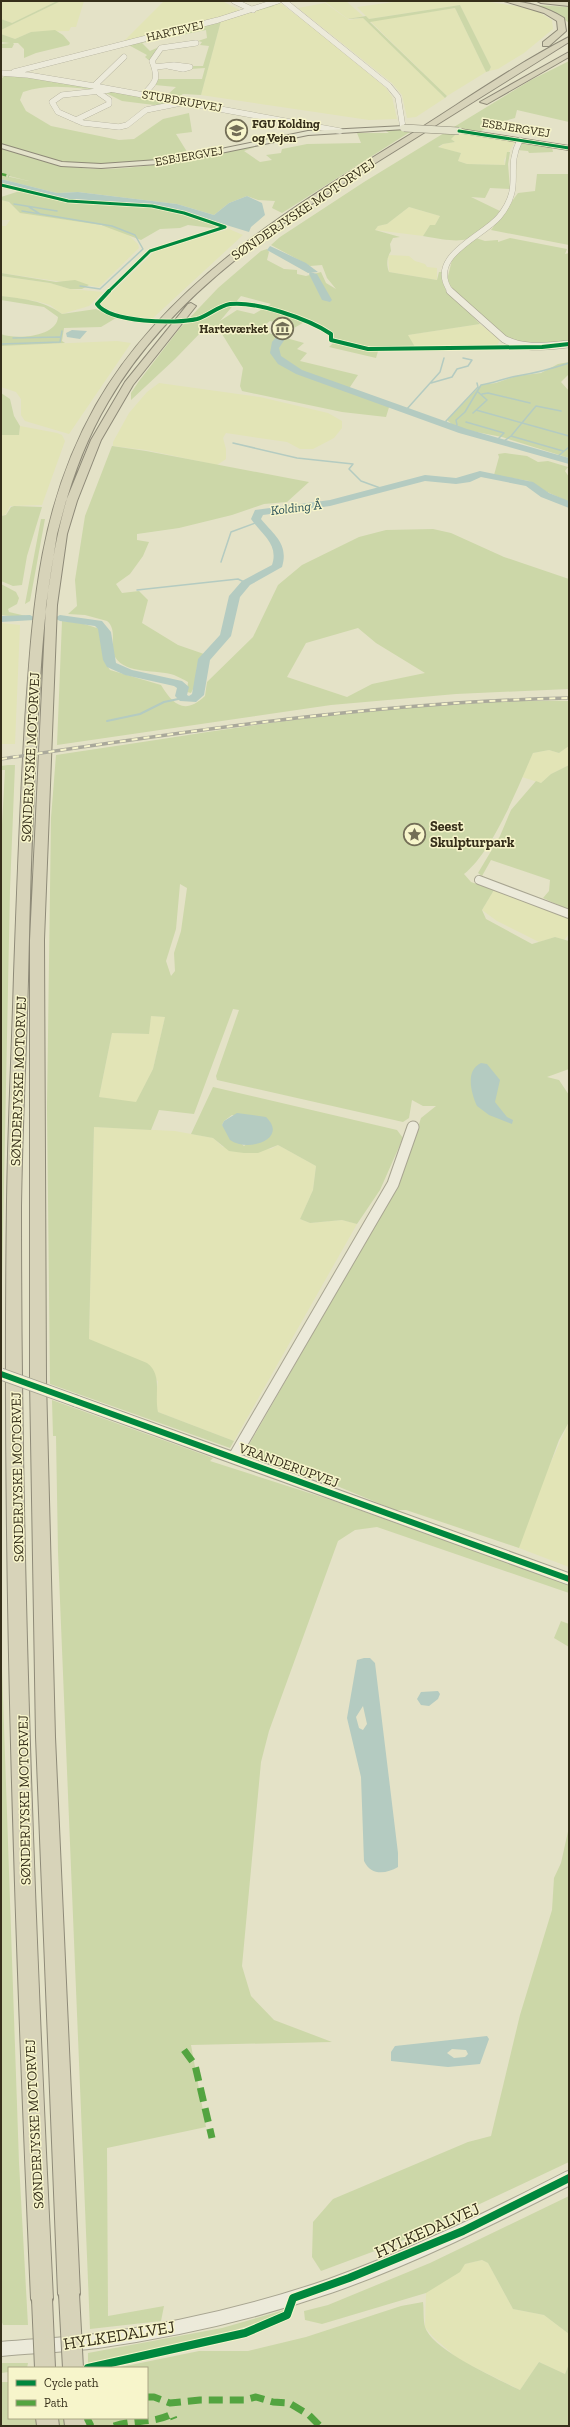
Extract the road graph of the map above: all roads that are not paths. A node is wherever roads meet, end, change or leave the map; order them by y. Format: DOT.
graph roads {
  1 [pos="234,1"];
  2 [pos="278,1"];
  3 [pos="284,1"];
  4 [pos="508,1"];
  5 [pos="541,1"];
  6 [pos="569,4"];
  7 [pos="253,10"];
  8 [pos="569,32"];
  9 [pos="569,39"];
  10 [pos="196,43"];
  11 [pos="569,46"];
  12 [pos="569,56"];
  13 [pos="124,57"];
  14 [pos="71,58"];
  15 [pos="76,61"];
  16 [pos="518,64"];
  17 [pos="168,66"];
  18 [pos="154,67"];
  19 [pos="1,73"];
  20 [pos="13,73"];
  21 [pos="94,86"];
  22 [pos="110,89"];
  23 [pos="99,93"];
  24 [pos="143,95"];
  25 [pos="183,102"];
  26 [pos="467,111"];
  27 [pos="76,120"];
  28 [pos="340,131"];
  29 [pos="406,131"];
  30 [pos="520,140"];
  31 [pos="1,146"];
  32 [pos="569,148"];
  33 [pos="569,344"];
  34 [pos="479,880"];
  35 [pos="569,914"];
  36 [pos="413,1127"];
  37 [pos="1,1374"];
  38 [pos="234,1458"];
  39 [pos="569,1579"];
  40 [pos="569,2178"];
  41 [pos="1,2349"];
  42 [pos="45,2367"];
  43 [pos="73,2367"];
  1 -- 7 [label="street"];
  2 -- 7 [label="street, HARTEVEJ"];
  3 -- 29 [label="street"];
  4 -- 16 [label="highway"];
  5 -- 6 [label="highway"];
  7 -- 14 [label="street, HARTEVEJ"];
  8 -- 16 [label="highway"];
  9 -- 29 [label="highway, SØNDERJYSKE MOTORVEJ"];
  10 -- 18 [label="street"];
  11 -- 26 [label="highway, SØNDERJYSKE MOTORVEJ"];
  12 -- 26 [label="highway"];
  13 -- 21 [label="street"];
  14 -- 15 [label="street"];
  14 -- 20 [label="street, HARTEVEJ"];
  16 -- 29 [label="highway"];
  17 -- 18 [label="street"];
  18 -- 24 [label="street"];
  19 -- 20 [label="street, STUBDRUPVEJ"];
  20 -- 21 [label="street, STUBDRUPVEJ"];
  21 -- 22 [label="street, STUBDRUPVEJ"];
  22 -- 23 [label="street"];
  22 -- 24 [label="street, STUBDRUPVEJ"];
  23 -- 27 [label="street"];
  23 -- 27 [label="street"];
  24 -- 25 [label="street, STUBDRUPVEJ"];
  25 -- 27 [label="street"];
  25 -- 28 [label="street, STUBDRUPVEJ"];
  26 -- 43 [label="highway, SØNDERJYSKE MOTORVEJ, bridge"];
  28 -- 29 [label="main road, ESBJERGVEJ"];
  28 -- 31 [label="main road, ESBJERGVEJ"];
  29 -- 30 [label="main road, ESBJERGVEJ, bridge"];
  29 -- 42 [label="highway, SØNDERJYSKE MOTORVEJ, bridge"];
  30 -- 32 [label="main road, ESBJERGVEJ"];
  30 -- 33 [label="street"];
  34 -- 35 [label="street"];
  36 -- 38 [label="street, VRANDERUPVEJ"];
  37 -- 38 [label="street, VRANDERUPVEJ, bridge"];
  38 -- 39 [label="street, VRANDERUPVEJ"];
  40 -- 41 [label="street, HYLKEDALVEJ"];
}
